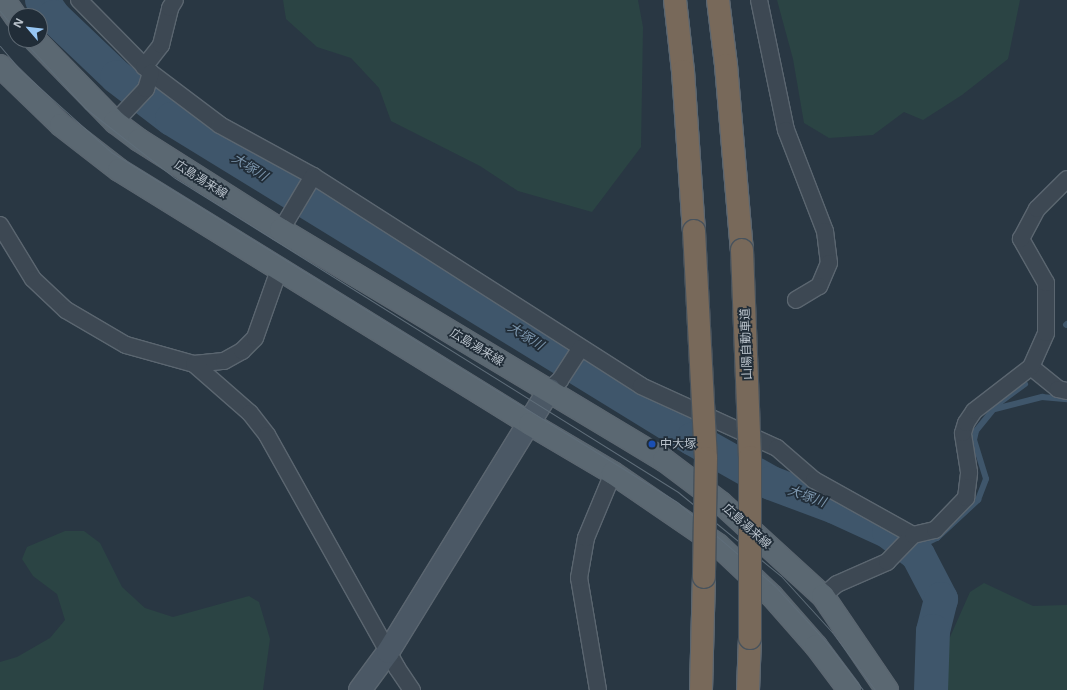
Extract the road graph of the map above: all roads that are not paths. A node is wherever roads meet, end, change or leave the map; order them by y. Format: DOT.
graph roads {
  1 [pos="79,0"];
  2 [pos="175,0"];
  3 [pos="675,0"];
  4 [pos="718,0"];
  5 [pos="759,0"];
  6 [pos="44,48"];
  7 [pos="0,66"];
  8 [pos="147,70"];
  9 [pos="122,116"];
  10 [pos="1067,179"];
  11 [pos="310,181"];
  12 [pos="0,225"];
  13 [pos="281,230"];
  14 [pos="279,270"];
  15 [pos="796,300"];
  16 [pos="578,353"];
  17 [pos="194,364"];
  18 [pos="1032,367"];
  19 [pos="555,385"];
  20 [pos="1067,391"];
  21 [pos="530,424"];
  22 [pos="613,473"];
  23 [pos="913,535"];
  24 [pos="823,596"];
  25 [pos="388,652"];
  26 [pos="360,690"];
  27 [pos="412,690"];
  28 [pos="598,690"];
  29 [pos="701,690"];
  30 [pos="748,690"];
  31 [pos="848,690"];
  32 [pos="887,690"];
  1 -- 8 [label="street"];
  2 -- 8 [label="street"];
  3 -- 29 [label="highway, bridge"];
  4 -- 30 [label="highway, 山陽自動車道, bridge"];
  5 -- 15 [label="street"];
  6 -- 9 [label="main road, 広島湯来線"];
  7 -- 14 [label="main road"];
  8 -- 9 [label="street"];
  8 -- 11 [label="street"];
  9 -- 13 [label="main road, 広島湯来線"];
  10 -- 18 [label="street"];
  11 -- 13 [label="street"];
  11 -- 16 [label="street"];
  12 -- 17 [label="street"];
  13 -- 19 [label="main road, 広島湯来線"];
  14 -- 17 [label="street"];
  14 -- 21 [label="main road"];
  16 -- 19 [label="street"];
  16 -- 23 [label="street"];
  17 -- 25 [label="street"];
  18 -- 20 [label="street"];
  18 -- 23 [label="street"];
  19 -- 21 [label="street"];
  19 -- 24 [label="main road, 広島湯来線"];
  21 -- 22 [label="main road"];
  21 -- 25 [label="street"];
  22 -- 28 [label="street"];
  22 -- 31 [label="main road"];
  23 -- 24 [label="street"];
  24 -- 32 [label="main road, 広島湯来線"];
  25 -- 26 [label="street"];
  25 -- 27 [label="street"];
}
